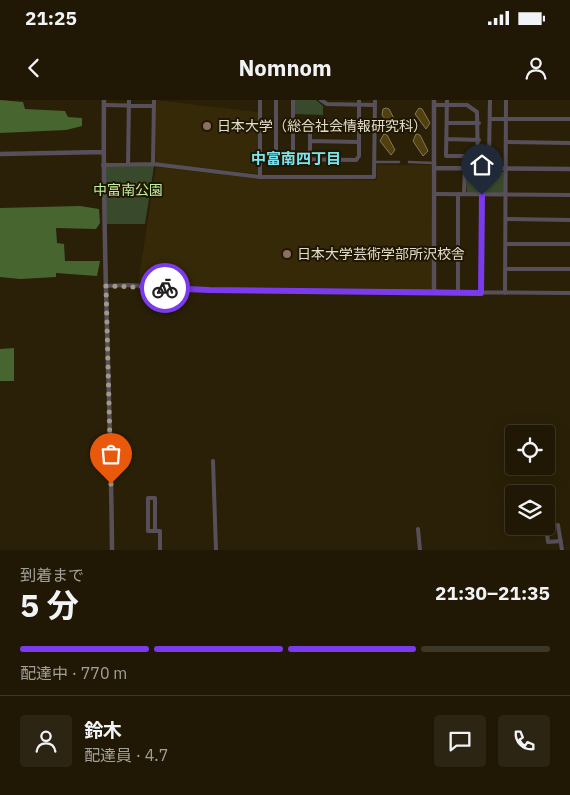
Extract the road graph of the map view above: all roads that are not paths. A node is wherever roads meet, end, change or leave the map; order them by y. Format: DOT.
graph roads {
  1 [pos="154,100"];
  2 [pos="260,100"];
  3 [pos="276,100"];
  4 [pos="293,100"];
  5 [pos="321,100"];
  6 [pos="490,100"];
  7 [pos="506,100"];
  8 [pos="104,102"];
  9 [pos="129,102"];
  10 [pos="359,102"];
  11 [pos="375,102"];
  12 [pos="434,102"];
  13 [pos="447,102"];
  14 [pos="154,106"];
  15 [pos="490,119"];
  16 [pos="506,119"];
  17 [pos="570,119"];
  18 [pos="447,123"];
  19 [pos="479,123"];
  20 [pos="359,124"];
  21 [pos="446,139"];
  22 [pos="478,140"];
  23 [pos="310,141"];
  24 [pos="359,142"];
  25 [pos="506,142"];
  26 [pos="570,143"];
  27 [pos="103,152"];
  28 [pos="0,154"];
  29 [pos="478,156"];
  30 [pos="293,160"];
  31 [pos="310,160"];
  32 [pos="375,162"];
  33 [pos="398,162"];
  34 [pos="409,162"];
  35 [pos="128,164"];
  36 [pos="153,164"];
  37 [pos="103,165"];
  38 [pos="434,165"];
  39 [pos="465,168"];
  40 [pos="478,168"];
  41 [pos="506,168"];
  42 [pos="570,169"];
  43 [pos="260,177"];
  44 [pos="434,194"];
  45 [pos="458,194"];
  46 [pos="464,194"];
  47 [pos="482,195"];
  48 [pos="506,195"];
  49 [pos="570,195"];
  50 [pos="506,219"];
  51 [pos="570,220"];
  52 [pos="506,244"];
  53 [pos="570,244"];
  54 [pos="505,269"];
  55 [pos="570,269"];
  56 [pos="106,286"];
  57 [pos="434,292"];
  58 [pos="458,292"];
  59 [pos="481,293"];
  60 [pos="505,293"];
  61 [pos="570,293"];
  62 [pos="213,461"];
  63 [pos="558,525"];
  64 [pos="418,529"];
  65 [pos="155,531"];
  66 [pos="547,535"];
  67 [pos="561,541"];
  68 [pos="112,550"];
  69 [pos="160,550"];
  70 [pos="216,550"];
  71 [pos="420,550"];
  72 [pos="562,550"];
  1 -- 14 [label="street"];
  2 -- 43 [label="street"];
  3 -- 30 [label="street"];
  4 -- 30 [label="street"];
  5 -- 10 [label="street"];
  6 -- 15 [label="street"];
  7 -- 16 [label="street"];
  8 -- 9 [label="street"];
  8 -- 27 [label="street"];
  9 -- 14 [label="street"];
  9 -- 35 [label="street"];
  10 -- 11 [label="street"];
  10 -- 20 [label="street"];
  11 -- 32 [label="street"];
  12 -- 13 [label="street"];
  12 -- 38 [label="street"];
  13 -- 18 [label="street"];
  13 -- 19 [label="street"];
  14 -- 36 [label="street"];
  15 -- 16 [label="street"];
  15 -- 29 [label="street"];
  16 -- 17 [label="street"];
  16 -- 25 [label="street"];
  18 -- 19 [label="street"];
  18 -- 21 [label="street"];
  19 -- 22 [label="street"];
  20 -- 23 [label="street"];
  20 -- 24 [label="street"];
  21 -- 22 [label="street"];
  21 -- 29 [label="street"];
  22 -- 29 [label="street"];
  23 -- 24 [label="street"];
  23 -- 31 [label="street"];
  24 -- 31 [label="street"];
  25 -- 26 [label="street"];
  25 -- 41 [label="street"];
  27 -- 28 [label="street"];
  27 -- 37 [label="street"];
  29 -- 40 [label="street"];
  30 -- 31 [label="street"];
  32 -- 33 [label="street"];
  32 -- 43 [label="street"];
  34 -- 38 [label="street"];
  35 -- 36 [label="street"];
  35 -- 37 [label="street"];
  36 -- 43 [label="street"];
  37 -- 56 [label="street"];
  38 -- 39 [label="street"];
  38 -- 44 [label="street"];
  39 -- 40 [label="street"];
  39 -- 46 [label="street"];
  40 -- 41 [label="street"];
  41 -- 42 [label="street"];
  41 -- 48 [label="street"];
  44 -- 45 [label="street"];
  44 -- 57 [label="street"];
  45 -- 46 [label="street"];
  45 -- 58 [label="street"];
  46 -- 47 [label="street"];
  47 -- 48 [label="street"];
  47 -- 59 [label="street"];
  48 -- 49 [label="street"];
  48 -- 50 [label="street"];
  50 -- 51 [label="street"];
  50 -- 52 [label="street"];
  52 -- 53 [label="street"];
  52 -- 54 [label="street"];
  54 -- 55 [label="street"];
  54 -- 60 [label="street"];
  56 -- 57 [label="street"];
  56 -- 68 [label="street"];
  57 -- 58 [label="street"];
  58 -- 59 [label="street"];
  59 -- 60 [label="street"];
  60 -- 61 [label="street"];
  62 -- 70 [label="street"];
  63 -- 67 [label="street"];
  64 -- 71 [label="street"];
  65 -- 65 [label="street"];
  65 -- 69 [label="street"];
  66 -- 67 [label="street"];
  67 -- 72 [label="street"];
}
